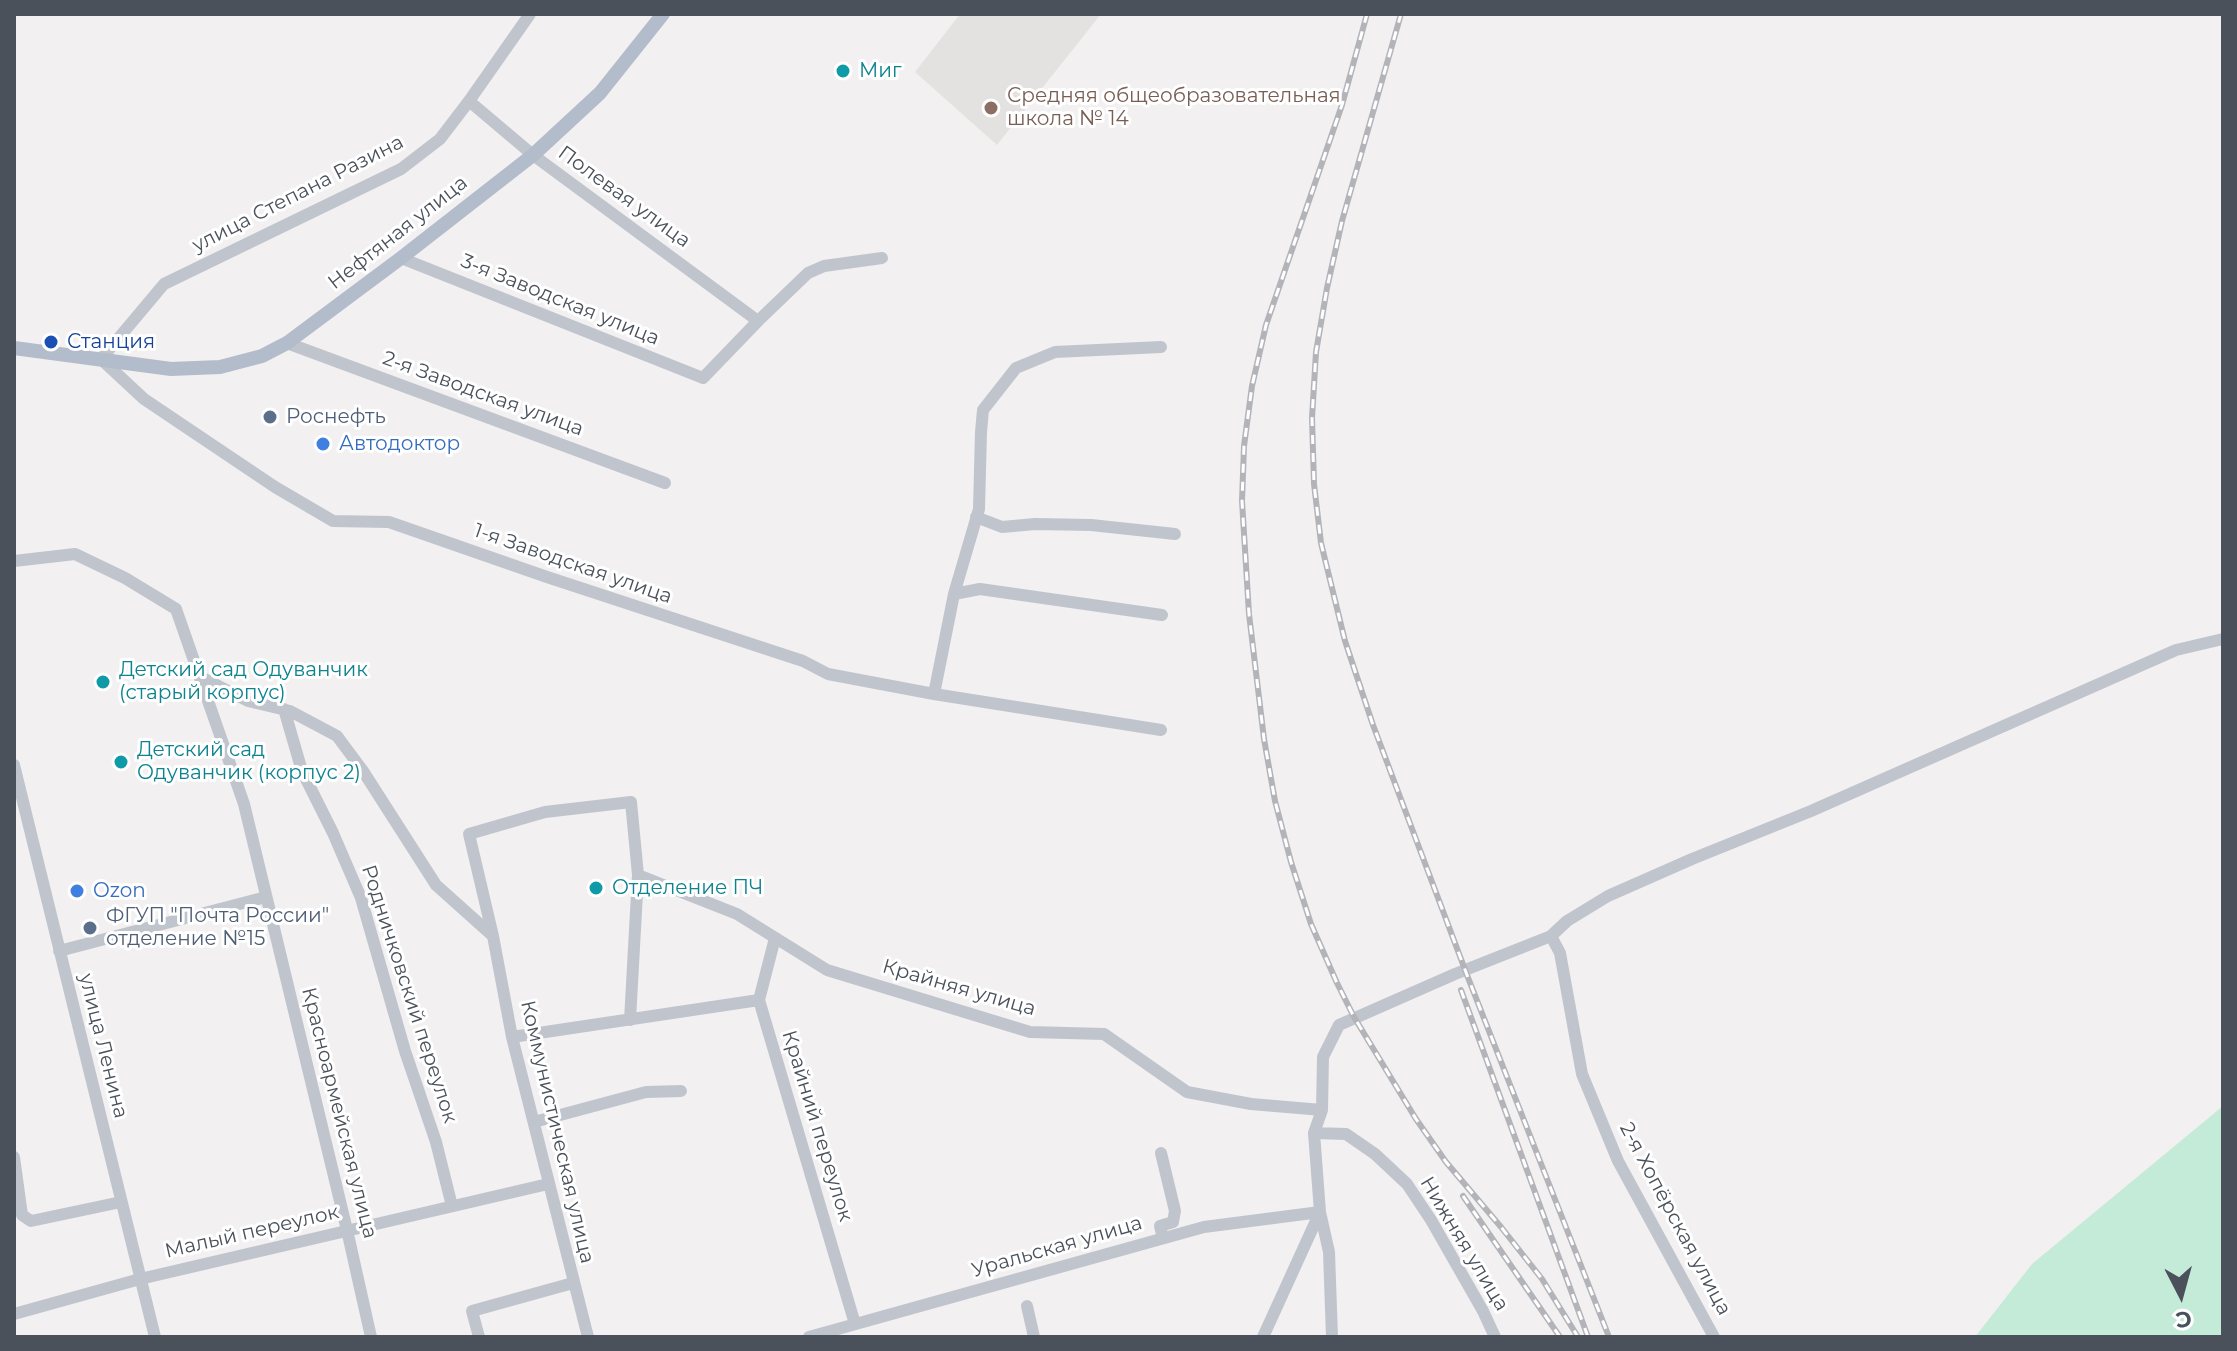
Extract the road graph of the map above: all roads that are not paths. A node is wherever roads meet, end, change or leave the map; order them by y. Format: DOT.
graph roads {
  1 [pos="530,14"];
  2 [pos="663,14"];
  3 [pos="469,101"];
  4 [pos="533,155"];
  5 [pos="401,258"];
  6 [pos="882,258"];
  7 [pos="758,321"];
  8 [pos="287,343"];
  9 [pos="1161,347"];
  10 [pos="14,348"];
  11 [pos="101,359"];
  12 [pos="665,483"];
  13 [pos="976,517"];
  14 [pos="1175,534"];
  15 [pos="14,561"];
  16 [pos="954,594"];
  17 [pos="1162,615"];
  18 [pos="2223,639"];
  19 [pos="199,676"];
  20 [pos="934,694"];
  21 [pos="284,709"];
  22 [pos="1161,730"];
  23 [pos="14,765"];
  24 [pos="638,875"];
  25 [pos="266,897"];
  26 [pos="493,936"];
  27 [pos="1551,936"];
  28 [pos="775,938"];
  29 [pos="59,951"];
  30 [pos="759,1000"];
  31 [pos="630,1020"];
  32 [pos="512,1037"];
  33 [pos="681,1091"];
  34 [pos="1322,1110"];
  35 [pos="534,1122"];
  36 [pos="1314,1133"];
  37 [pos="1161,1153"];
  38 [pos="14,1157"];
  39 [pos="548,1184"];
  40 [pos="121,1202"];
  41 [pos="452,1206"];
  42 [pos="1320,1212"];
  43 [pos="347,1230"];
  44 [pos="1163,1238"];
  45 [pos="140,1279"];
  46 [pos="573,1283"];
  47 [pos="1027,1306"];
  48 [pos="14,1314"];
  49 [pos="855,1324"];
  50 [pos="155,1337"];
  51 [pos="371,1337"];
  52 [pos="479,1337"];
  53 [pos="588,1337"];
  54 [pos="809,1337"];
  55 [pos="1034,1337"];
  56 [pos="1263,1337"];
  57 [pos="1332,1337"];
  58 [pos="1495,1337"];
  59 [pos="1714,1337"];
  1 -- 3 [label="street, улица Степана Разина"];
  2 -- 4 [label="main road, Нефтяная улица"];
  3 -- 4 [label="street, Полевая улица"];
  3 -- 11 [label="street, улица Степана Разина"];
  4 -- 5 [label="main road, Нефтяная улица"];
  4 -- 7 [label="street, Полевая улица"];
  5 -- 7 [label="street, 3-я Заводская улица"];
  5 -- 8 [label="main road, Нефтяная улица"];
  6 -- 7 [label="street"];
  8 -- 11 [label="main road, Нефтяная улица"];
  8 -- 12 [label="street, 2-я Заводская улица"];
  9 -- 13 [label="street"];
  10 -- 11 [label="main road"];
  11 -- 20 [label="street, 1-я Заводская улица"];
  13 -- 14 [label="street"];
  13 -- 16 [label="street"];
  15 -- 19 [label="street, Красноармейская улица"];
  16 -- 17 [label="street"];
  16 -- 20 [label="street"];
  18 -- 27 [label="street"];
  19 -- 21 [label="street"];
  19 -- 25 [label="street, Красноармейская улица"];
  20 -- 22 [label="street, 1-я Заводская улица"];
  21 -- 26 [label="street"];
  21 -- 41 [label="street, Родничковский переулок"];
  23 -- 29 [label="street, улица Ленина"];
  24 -- 26 [label="street, Коммунистическая улица"];
  24 -- 28 [label="street, Крайняя улица"];
  24 -- 31 [label="street"];
  25 -- 29 [label="street"];
  25 -- 43 [label="street, Красноармейская улица"];
  26 -- 32 [label="street, Коммунистическая улица"];
  27 -- 34 [label="street"];
  27 -- 59 [label="street, 2-я Хопёрская улица"];
  28 -- 30 [label="street"];
  28 -- 34 [label="street, Крайняя улица"];
  29 -- 40 [label="street, улица Ленина"];
  30 -- 31 [label="street"];
  30 -- 49 [label="street, Крайний переулок"];
  31 -- 32 [label="street"];
  32 -- 35 [label="street, Коммунистическая улица"];
  33 -- 35 [label="street"];
  34 -- 36 [label="street"];
  35 -- 39 [label="street, Коммунистическая улица"];
  36 -- 42 [label="street"];
  36 -- 58 [label="street, Нижняя улица"];
  37 -- 44 [label="street"];
  38 -- 40 [label="street"];
  39 -- 41 [label="street, Малый переулок"];
  39 -- 46 [label="street, Коммунистическая улица"];
  40 -- 45 [label="street, улица Ленина"];
  41 -- 43 [label="street, Малый переулок"];
  42 -- 44 [label="street, Уральская улица"];
  42 -- 56 [label="street"];
  42 -- 57 [label="street"];
  43 -- 45 [label="street, Малый переулок"];
  43 -- 51 [label="street, Красноармейская улица"];
  44 -- 49 [label="street, Уральская улица"];
  45 -- 48 [label="street, Малый переулок"];
  45 -- 50 [label="street, улица Ленина"];
  46 -- 52 [label="street"];
  46 -- 53 [label="street, Коммунистическая улица"];
  47 -- 55 [label="street"];
  49 -- 54 [label="street, Уральская улица"];
}
